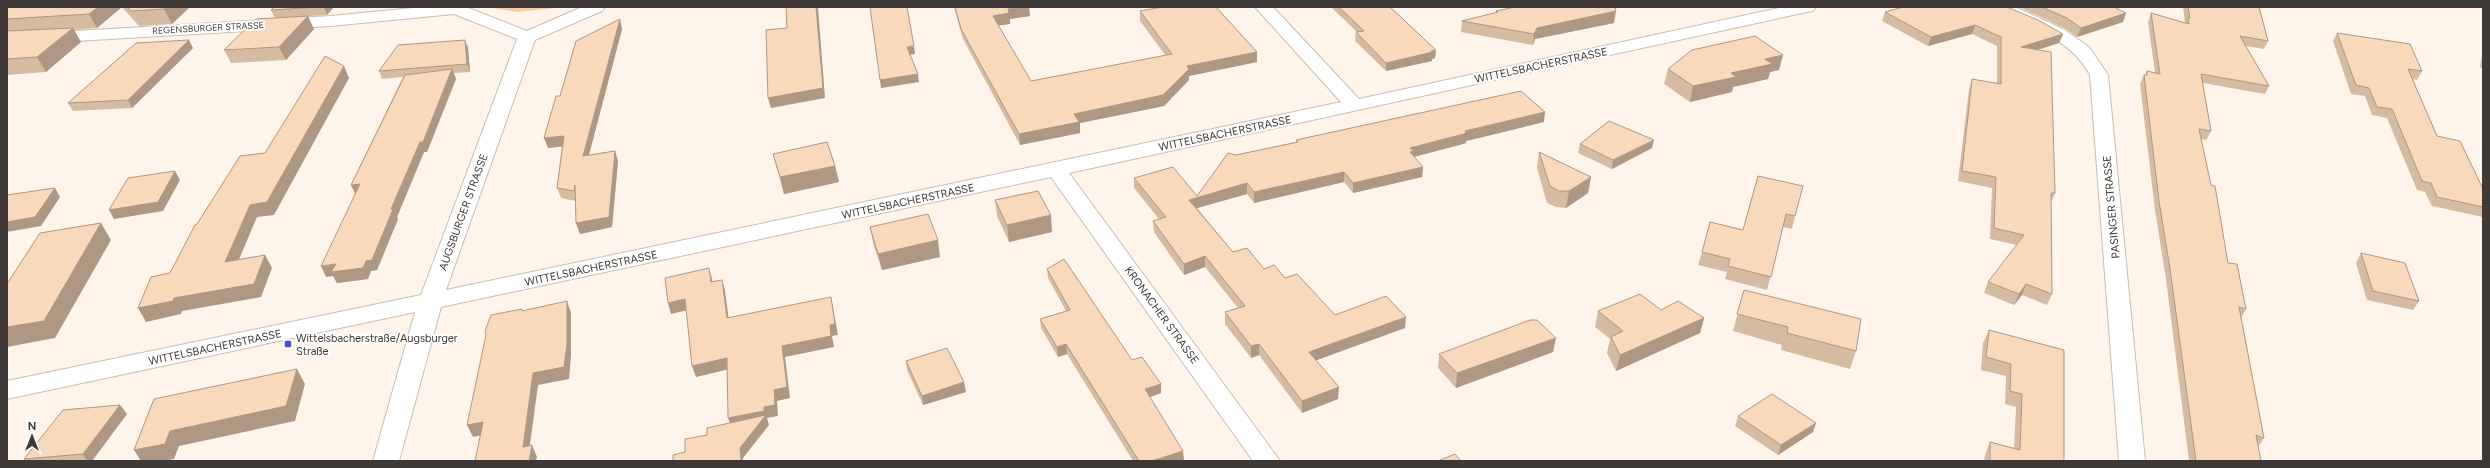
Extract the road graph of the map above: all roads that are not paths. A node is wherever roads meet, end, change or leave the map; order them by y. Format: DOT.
graph roads {
  1 [pos="596,7"];
  2 [pos="1264,7"];
  3 [pos="1807,7"];
  4 [pos="2001,7"];
  5 [pos="456,8"];
  6 [pos="527,37"];
  7 [pos="7,40"];
  8 [pos="1356,106"];
  9 [pos="1056,170"];
  10 [pos="431,302"];
  11 [pos="7,390"];
  12 [pos="386,461"];
  13 [pos="1268,461"];
  14 [pos="2132,461"];
  1 -- 6 [label="street"];
  2 -- 8 [label="street"];
  3 -- 8 [label="street, WITTELSBACHERSTRASSE"];
  4 -- 14 [label="street, PASINGER STRASSE"];
  5 -- 6 [label="street"];
  5 -- 7 [label="street, REGENSBURGER STRASSE"];
  6 -- 10 [label="street, AUGSBURGER STRASSE"];
  8 -- 9 [label="street, WITTELSBACHERSTRASSE"];
  9 -- 10 [label="street, WITTELSBACHERSTRASSE"];
  9 -- 13 [label="street, KRONACHER STRASSE"];
  10 -- 11 [label="street, WITTELSBACHERSTRASSE"];
  10 -- 12 [label="street, AUGSBURGER STRASSE"];
}
